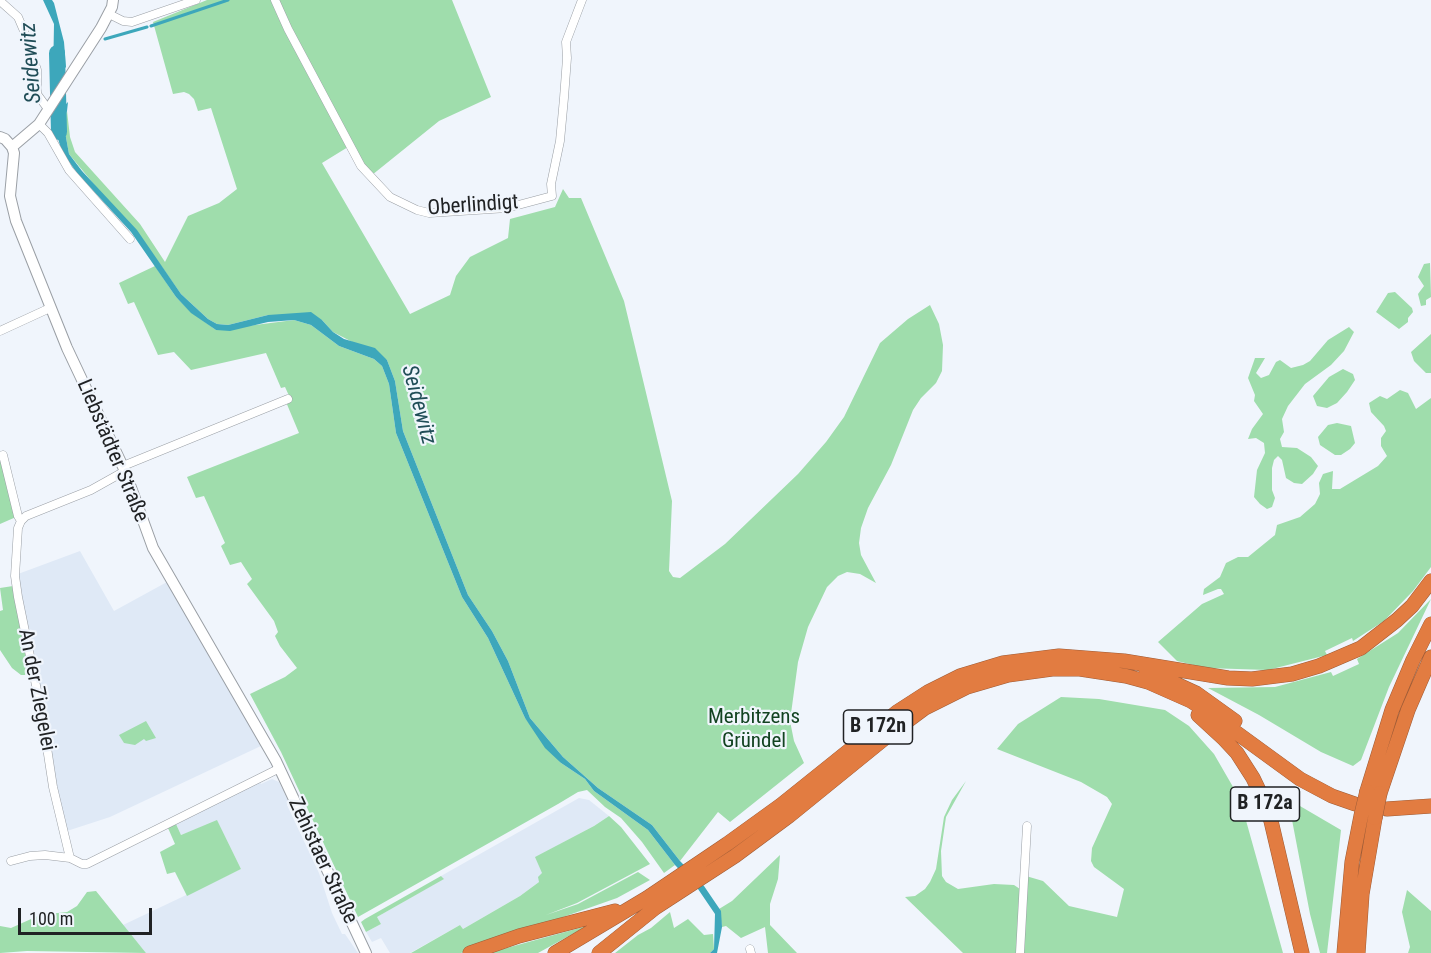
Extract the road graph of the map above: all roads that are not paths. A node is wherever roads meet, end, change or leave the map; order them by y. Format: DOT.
graph roads {
  1 [pos="113,0"];
  2 [pos="196,0"];
  3 [pos="275,0"];
  4 [pos="582,0"];
  5 [pos="0,1"];
  6 [pos="109,14"];
  7 [pos="51,105"];
  8 [pos="39,124"];
  9 [pos="0,137"];
  10 [pos="12,147"];
  11 [pos="130,239"];
  12 [pos="50,308"];
  13 [pos="0,331"];
  14 [pos="288,399"];
  15 [pos="3,454"];
  16 [pos="124,469"];
  17 [pos="21,521"];
  18 [pos="1431,581"];
  19 [pos="1431,624"];
  20 [pos="1124,661"];
  21 [pos="1430,661"];
  22 [pos="1056,662"];
  23 [pos="1166,689"];
  24 [pos="280,768"];
  25 [pos="1290,772"];
  26 [pos="1374,792"];
  27 [pos="1431,806"];
  28 [pos="1387,809"];
  29 [pos="1363,812"];
  30 [pos="1027,826"];
  31 [pos="70,858"];
  32 [pos="10,861"];
  33 [pos="651,903"];
  34 [pos="366,953"];
  35 [pos="470,953"];
  36 [pos="555,953"];
  37 [pos="563,953"];
  38 [pos="599,953"];
  39 [pos="1020,953"];
  40 [pos="1302,953"];
  41 [pos="1344,953"];
  42 [pos="1358,953"];
  1 -- 6 [label="main road"];
  2 -- 6 [label="street"];
  3 -- 4 [label="street, Oberlindigt"];
  5 -- 7 [label="street"];
  6 -- 7 [label="main road"];
  7 -- 8 [label="main road"];
  8 -- 10 [label="main road"];
  8 -- 11 [label="street"];
  9 -- 10 [label="main road"];
  10 -- 12 [label="main road, Liebstädter Straße"];
  12 -- 13 [label="street"];
  12 -- 16 [label="main road, Liebstädter Straße"];
  14 -- 16 [label="street"];
  15 -- 17 [label="street, An der Ziegelei"];
  16 -- 17 [label="street"];
  16 -- 24 [label="main road, Liebstädter Straße"];
  17 -- 31 [label="street, An der Ziegelei"];
  18 -- 20 [label="highway, B 172n"];
  19 -- 26 [label="highway"];
  20 -- 22 [label="highway, B 172n"];
  20 -- 25 [label="highway, B 172n"];
  21 -- 26 [label="highway"];
  22 -- 23 [label="highway, B 172n"];
  22 -- 33 [label="highway, B 172n"];
  23 -- 25 [label="highway, B 172n"];
  23 -- 40 [label="highway, B 172a"];
  24 -- 31 [label="street"];
  24 -- 34 [label="main road, Zehistaer Straße"];
  25 -- 29 [label="highway, B 172n"];
  26 -- 29 [label="highway, bridge"];
  27 -- 28 [label="highway"];
  29 -- 41 [label="highway"];
  29 -- 42 [label="highway"];
  30 -- 39 [label="street"];
  31 -- 32 [label="street"];
  33 -- 35 [label="highway"];
  33 -- 36 [label="highway, B 172n"];
  33 -- 37 [label="highway, B 172n"];
  33 -- 38 [label="highway, B 172n"];
}
